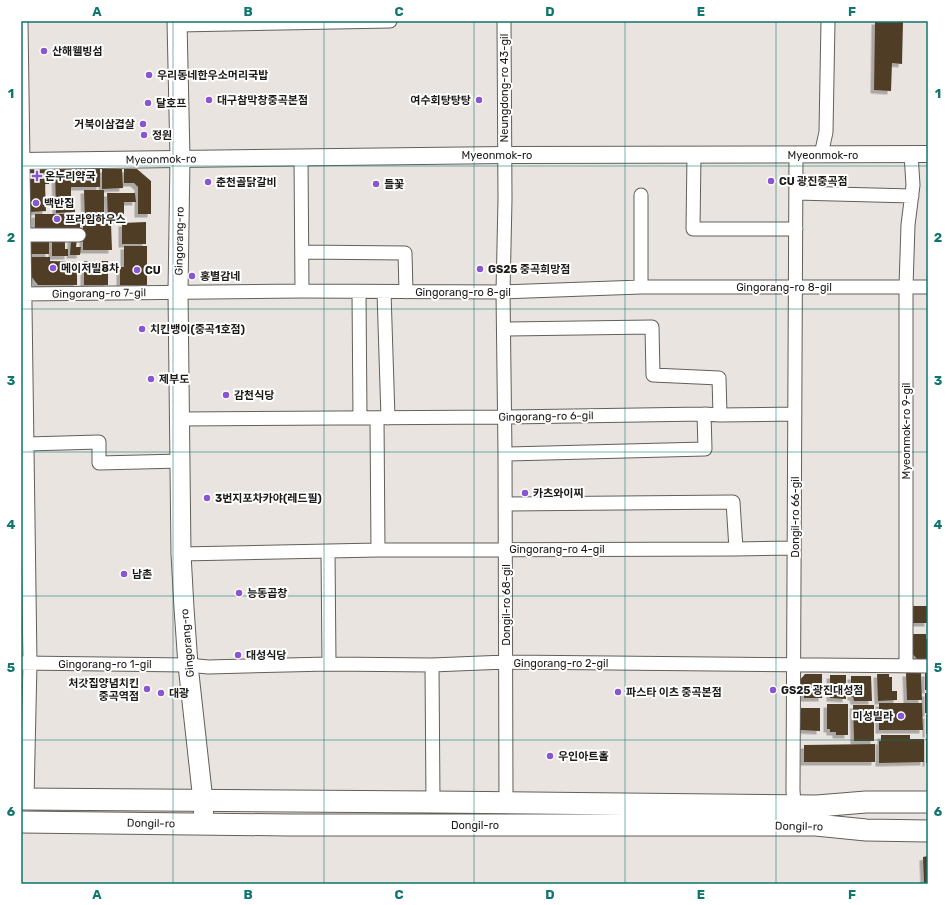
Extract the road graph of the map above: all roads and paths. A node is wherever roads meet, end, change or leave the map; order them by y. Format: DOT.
graph roads {
  1 [pos="390,21"];
  2 [pos="504,21"];
  3 [pos="828,21"];
  4 [pos="21,23"];
  5 [pos="177,23"];
  6 [pos="911,154"];
  7 [pos="928,154"];
  8 [pos="504,155"];
  9 [pos="694,155"];
  10 [pos="796,155"];
  11 [pos="821,155"];
  12 [pos="301,157"];
  13 [pos="180,158"];
  14 [pos="22,161"];
  15 [pos="796,193"];
  16 [pos="641,195"];
  17 [pos="912,196"];
  18 [pos="22,215"];
  19 [pos="796,229"];
  20 [pos="24,235"];
  21 [pos="79,235"];
  22 [pos="302,252"];
  23 [pos="640,287"];
  24 [pos="796,287"];
  25 [pos="906,287"];
  26 [pos="928,287"];
  27 [pos="302,291"];
  28 [pos="178,292"];
  29 [pos="359,292"];
  30 [pos="384,292"];
  31 [pos="406,292"];
  32 [pos="502,292"];
  33 [pos="23,294"];
  34 [pos="504,329"];
  35 [pos="704,414"];
  36 [pos="795,414"];
  37 [pos="720,415"];
  38 [pos="505,417"];
  39 [pos="360,418"];
  40 [pos="382,418"];
  41 [pos="180,419"];
  42 [pos="24,420"];
  43 [pos="27,444"];
  44 [pos="505,454"];
  45 [pos="181,461"];
  46 [pos="505,504"];
  47 [pos="794,548"];
  48 [pos="506,549"];
  49 [pos="736,549"];
  50 [pos="378,550"];
  51 [pos="328,552"];
  52 [pos="181,554"];
  53 [pos="24,560"];
  54 [pos="506,662"];
  55 [pos="25,663"];
  56 [pos="188,664"];
  57 [pos="329,664"];
  58 [pos="794,664"];
  59 [pos="432,665"];
  60 [pos="906,665"];
  61 [pos="928,666"];
  62 [pos="24,799"];
  63 [pos="203,801"];
  64 [pos="322,801"];
  65 [pos="433,802"];
  66 [pos="506,802"];
  67 [pos="928,802"];
  68 [pos="794,805"];
  69 [pos="21,822"];
  70 [pos="204,824"];
  71 [pos="288,825"];
  72 [pos="928,830"];
  1 -- 5 [label="street"];
  2 -- 8 [label="street, Neungdong-ro 43-gil"];
  3 -- 11 [label="street"];
  4 -- 14 [label="street"];
  5 -- 13 [label="main road, Gingorang-ro"];
  6 -- 7 [label="street, Myeonmok-ro"];
  6 -- 11 [label="street, Myeonmok-ro"];
  6 -- 17 [label="street, Myeonmok-ro 9-gil"];
  8 -- 9 [label="street, Myeonmok-ro"];
  8 -- 12 [label="street, Myeonmok-ro"];
  8 -- 32 [label="street, Dongil-ro 68-gil"];
  9 -- 10 [label="street, Myeonmok-ro"];
  9 -- 19 [label="street"];
  10 -- 11 [label="street, Myeonmok-ro"];
  10 -- 15 [label="street, Dongil-ro 66-gil"];
  12 -- 13 [label="street, Myeonmok-ro"];
  12 -- 22 [label="street"];
  13 -- 14 [label="street, Myeonmok-ro"];
  13 -- 28 [label="main road, Gingorang-ro"];
  14 -- 18 [label="street"];
  15 -- 17 [label="street"];
  15 -- 19 [label="street, Dongil-ro 66-gil"];
  16 -- 23 [label="street"];
  17 -- 25 [label="street, Myeonmok-ro 9-gil"];
  18 -- 20 [label="street"];
  19 -- 24 [label="street, Dongil-ro 66-gil"];
  20 -- 21 [label="street"];
  20 -- 33 [label="street"];
  22 -- 27 [label="street"];
  22 -- 31 [label="street, Gingorang-ro 8-gil"];
  23 -- 24 [label="street, Gingorang-ro 8-gil"];
  23 -- 32 [label="street, Gingorang-ro 8-gil"];
  24 -- 25 [label="street, Gingorang-ro 8-gil"];
  24 -- 36 [label="street, Dongil-ro 66-gil"];
  25 -- 26 [label="street, Gingorang-ro 8-gil"];
  25 -- 60 [label="street, Myeonmok-ro 9-gil"];
  27 -- 28 [label="street, Gingorang-ro 8-gil"];
  27 -- 29 [label="street, Gingorang-ro 8-gil"];
  28 -- 33 [label="street, Gingorang-ro 7-gil"];
  28 -- 41 [label="main road, Gingorang-ro"];
  29 -- 30 [label="street, Gingorang-ro 8-gil"];
  29 -- 39 [label="street"];
  30 -- 31 [label="street, Gingorang-ro 8-gil"];
  30 -- 40 [label="street"];
  31 -- 32 [label="street, Gingorang-ro 8-gil"];
  32 -- 34 [label="street, Dongil-ro 68-gil"];
  33 -- 42 [label="street"];
  34 -- 37 [label="street"];
  34 -- 38 [label="street, Dongil-ro 68-gil"];
  35 -- 37 [label="street, Gingorang-ro 6-gil"];
  35 -- 38 [label="street, Gingorang-ro 6-gil"];
  35 -- 44 [label="street"];
  36 -- 37 [label="street, Gingorang-ro 6-gil"];
  36 -- 47 [label="street, Dongil-ro 66-gil"];
  38 -- 40 [label="street, Gingorang-ro 6-gil"];
  38 -- 44 [label="street, Dongil-ro 68-gil"];
  39 -- 40 [label="street, Gingorang-ro 6-gil"];
  39 -- 41 [label="street, Gingorang-ro 6-gil"];
  40 -- 50 [label="street"];
  41 -- 45 [label="main road, Gingorang-ro"];
  42 -- 43 [label="street"];
  43 -- 45 [label="street"];
  43 -- 53 [label="street"];
  44 -- 46 [label="street, Dongil-ro 68-gil"];
  45 -- 52 [label="main road, Gingorang-ro"];
  46 -- 48 [label="street, Dongil-ro 68-gil"];
  46 -- 49 [label="street"];
  47 -- 49 [label="street, Gingorang-ro 4-gil"];
  47 -- 58 [label="street, Dongil-ro 66-gil"];
  48 -- 49 [label="street, Gingorang-ro 4-gil"];
  48 -- 50 [label="street, Gingorang-ro 4-gil"];
  48 -- 54 [label="street, Dongil-ro 68-gil"];
  50 -- 51 [label="street, Gingorang-ro 4-gil"];
  51 -- 52 [label="street, Gingorang-ro 4-gil"];
  51 -- 57 [label="street"];
  52 -- 56 [label="main road, Gingorang-ro"];
  53 -- 55 [label="street"];
  54 -- 58 [label="street, Gingorang-ro 2-gil"];
  54 -- 59 [label="street, Gingorang-ro 2-gil"];
  54 -- 66 [label="street, Dongil-ro 68-gil"];
  55 -- 56 [label="street, Gingorang-ro 1-gil"];
  55 -- 62 [label="street"];
  56 -- 57 [label="street, Gingorang-ro 2-gil"];
  56 -- 63 [label="main road, Gingorang-ro"];
  57 -- 59 [label="street, Gingorang-ro 2-gil"];
  58 -- 60 [label="street, Gingorang-ro 2-gil"];
  58 -- 68 [label="street, Dongil-ro 66-gil"];
  59 -- 65 [label="street"];
  60 -- 61 [label="street, Gingorang-ro 2-gil"];
  62 -- 63 [label="main road, Dongil-ro"];
  63 -- 64 [label="main road, Dongil-ro"];
  63 -- 70 [label="main road, Gingorang-ro"];
  64 -- 65 [label="main road, Dongil-ro"];
  64 -- 71 [label="main road"];
  65 -- 66 [label="main road, Dongil-ro"];
  66 -- 68 [label="main road, Dongil-ro"];
  67 -- 68 [label="main road, Dongil-ro"];
  69 -- 70 [label="main road, Dongil-ro"];
  70 -- 71 [label="main road, Dongil-ro"];
  71 -- 72 [label="main road, Dongil-ro"];
}
